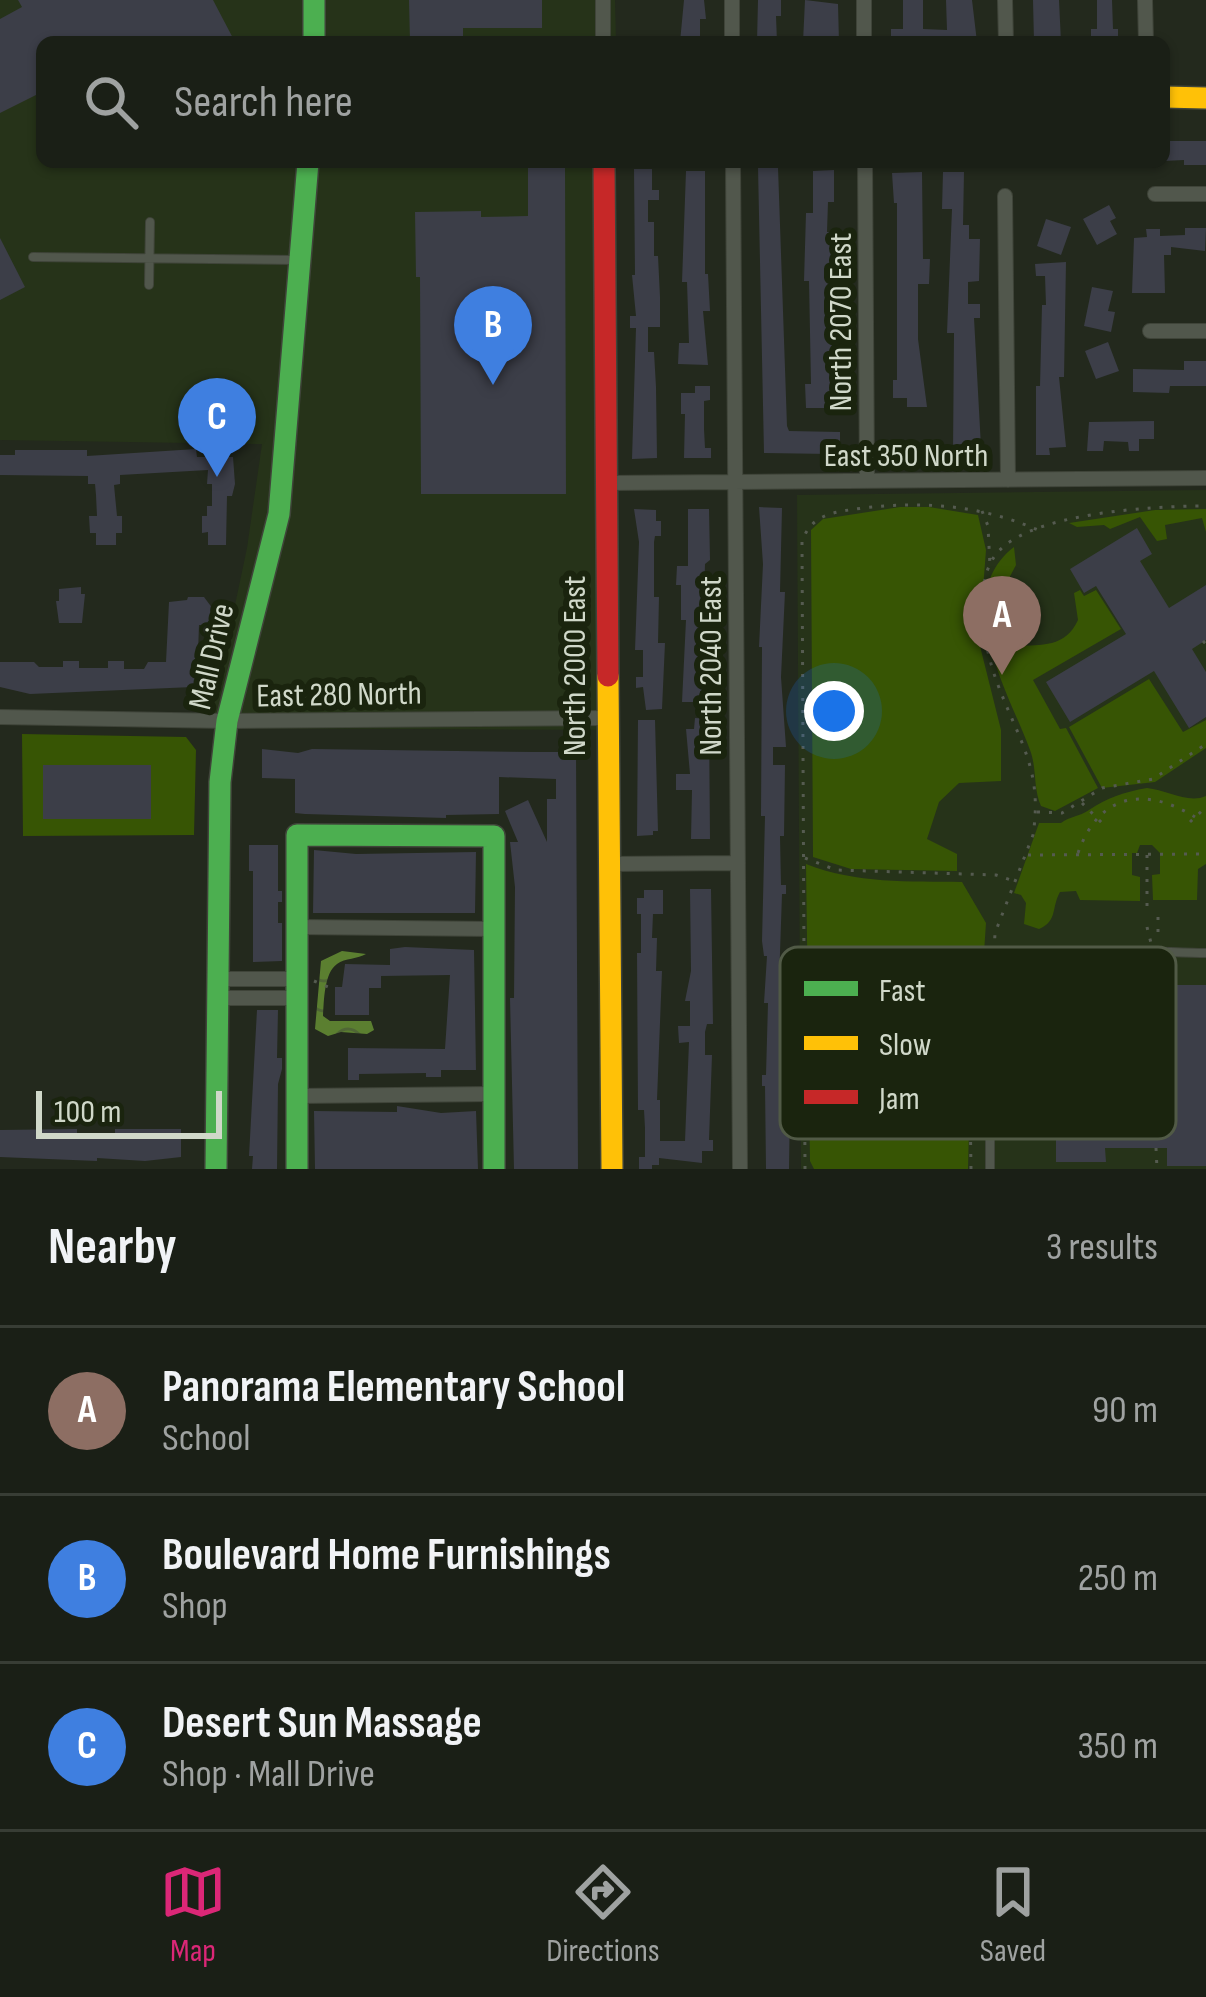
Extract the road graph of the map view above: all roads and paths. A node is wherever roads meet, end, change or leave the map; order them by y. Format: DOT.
graph roads {
  1 [pos="314,0"];
  2 [pos="603,0"];
  3 [pos="732,0"];
  4 [pos="864,0"];
  5 [pos="1005,0"];
  6 [pos="1145,0"];
  7 [pos="314,36"];
  8 [pos="604,36"];
  9 [pos="732,36"];
  10 [pos="864,36"];
  11 [pos="1006,36"];
  12 [pos="1146,36"];
  13 [pos="1170,97"];
  14 [pos="1206,98"];
  15 [pos="308,168"];
  16 [pos="604,168"];
  17 [pos="733,168"];
  18 [pos="865,168"];
  19 [pos="1155,194"];
  20 [pos="1206,194"];
  21 [pos="1005,196"];
  22 [pos="150,222"];
  23 [pos="33,257"];
  24 [pos="149,258"];
  25 [pos="300,261"];
  26 [pos="149,285"];
  27 [pos="1150,332"];
  28 [pos="1206,332"];
  29 [pos="1206,478"];
  30 [pos="1008,480"];
  31 [pos="867,481"];
  32 [pos="735,482"];
  33 [pos="606,483"];
  34 [pos="1206,506"];
  35 [pos="982,511"];
  36 [pos="1038,530"];
  37 [pos="990,568"];
  38 [pos="0,717"];
  39 [pos="607,718"];
  40 [pos="227,721"];
  41 [pos="1206,744"];
  42 [pos="1080,800"];
  43 [pos="1206,807"];
  44 [pos="1035,812"];
  45 [pos="1100,820"];
  46 [pos="1078,854"];
  47 [pos="1206,854"];
  48 [pos="1025,855"];
  49 [pos="1147,855"];
  50 [pos="804,857"];
  51 [pos="738,863"];
  52 [pos="607,864"];
  53 [pos="1016,882"];
  54 [pos="1147,912"];
  55 [pos="1158,917"];
  56 [pos="297,927"];
  57 [pos="1147,927"];
  58 [pos="494,929"];
  59 [pos="804,947"];
  60 [pos="994,947"];
  61 [pos="1154,947"];
  62 [pos="1155,947"];
  63 [pos="1176,950"];
  64 [pos="1206,952"];
  65 [pos="303,986"];
  66 [pos="217,988"];
  67 [pos="334,991"];
  68 [pos="494,1094"];
  69 [pos="296,1096"];
  70 [pos="805,1139"];
  71 [pos="971,1139"];
  72 [pos="1156,1148"];
  73 [pos="216,1169"];
  74 [pos="297,1169"];
  75 [pos="494,1169"];
  76 [pos="612,1169"];
  77 [pos="740,1169"];
  78 [pos="805,1169"];
  79 [pos="971,1169"];
  80 [pos="1157,1169"];
  1 -- 7 [label="street"];
  2 -- 8 [label="street"];
  3 -- 9 [label="street"];
  4 -- 10 [label="street"];
  5 -- 11 [label="street"];
  6 -- 12 [label="street"];
  13 -- 14 [label="street"];
  15 -- 25 [label="street, Mall Drive"];
  16 -- 33 [label="street, North 2000 East"];
  17 -- 32 [label="street, North 2040 East"];
  18 -- 31 [label="street, North 2070 East"];
  19 -- 20 [label="street"];
  21 -- 30 [label="street"];
  22 -- 24 [label="lane"];
  23 -- 24 [label="lane"];
  24 -- 25 [label="lane"];
  24 -- 26 [label="lane"];
  25 -- 40 [label="street, Mall Drive"];
  27 -- 28 [label="street"];
  29 -- 30 [label="street, East 350 North"];
  30 -- 31 [label="street, East 350 North"];
  31 -- 32 [label="street, East 350 North"];
  32 -- 33 [label="street, East 350 North"];
  32 -- 51 [label="street, North 2040 East"];
  33 -- 39 [label="street, North 2000 East"];
  34 -- 36 [label="path"];
  35 -- 36 [label="path"];
  35 -- 37 [label="path"];
  35 -- 50 [label="path"];
  36 -- 37 [label="path"];
  37 -- 44 [label="path"];
  38 -- 40 [label="street, East 280 North"];
  39 -- 40 [label="street, East 280 North"];
  39 -- 52 [label="street, North 2000 East"];
  40 -- 66 [label="street, Mall Drive"];
  41 -- 42 [label="path"];
  42 -- 44 [label="path"];
  42 -- 45 [label="path"];
  43 -- 45 [label="path"];
  44 -- 48 [label="path"];
  45 -- 46 [label="path"];
  46 -- 48 [label="path"];
  46 -- 49 [label="path"];
  47 -- 49 [label="path"];
  48 -- 53 [label="path"];
  49 -- 54 [label="path"];
  50 -- 53 [label="path"];
  50 -- 59 [label="path"];
  51 -- 52 [label="street"];
  51 -- 77 [label="street, North 2040 East"];
  52 -- 76 [label="street, North 2000 East"];
  53 -- 60 [label="path"];
  55 -- 62 [label="path"];
  56 -- 58 [label="street"];
  56 -- 58 [label="street"];
  56 -- 65 [label="street"];
  57 -- 61 [label="path"];
  58 -- 68 [label="street"];
  63 -- 64 [label="lane"];
  65 -- 66 [label="street"];
  65 -- 67 [label="path"];
  65 -- 69 [label="street"];
  66 -- 73 [label="street, Mall Drive"];
  68 -- 69 [label="street"];
  68 -- 75 [label="street"];
  69 -- 74 [label="street"];
  70 -- 78 [label="path"];
  71 -- 79 [label="path"];
  72 -- 80 [label="path"];
}
